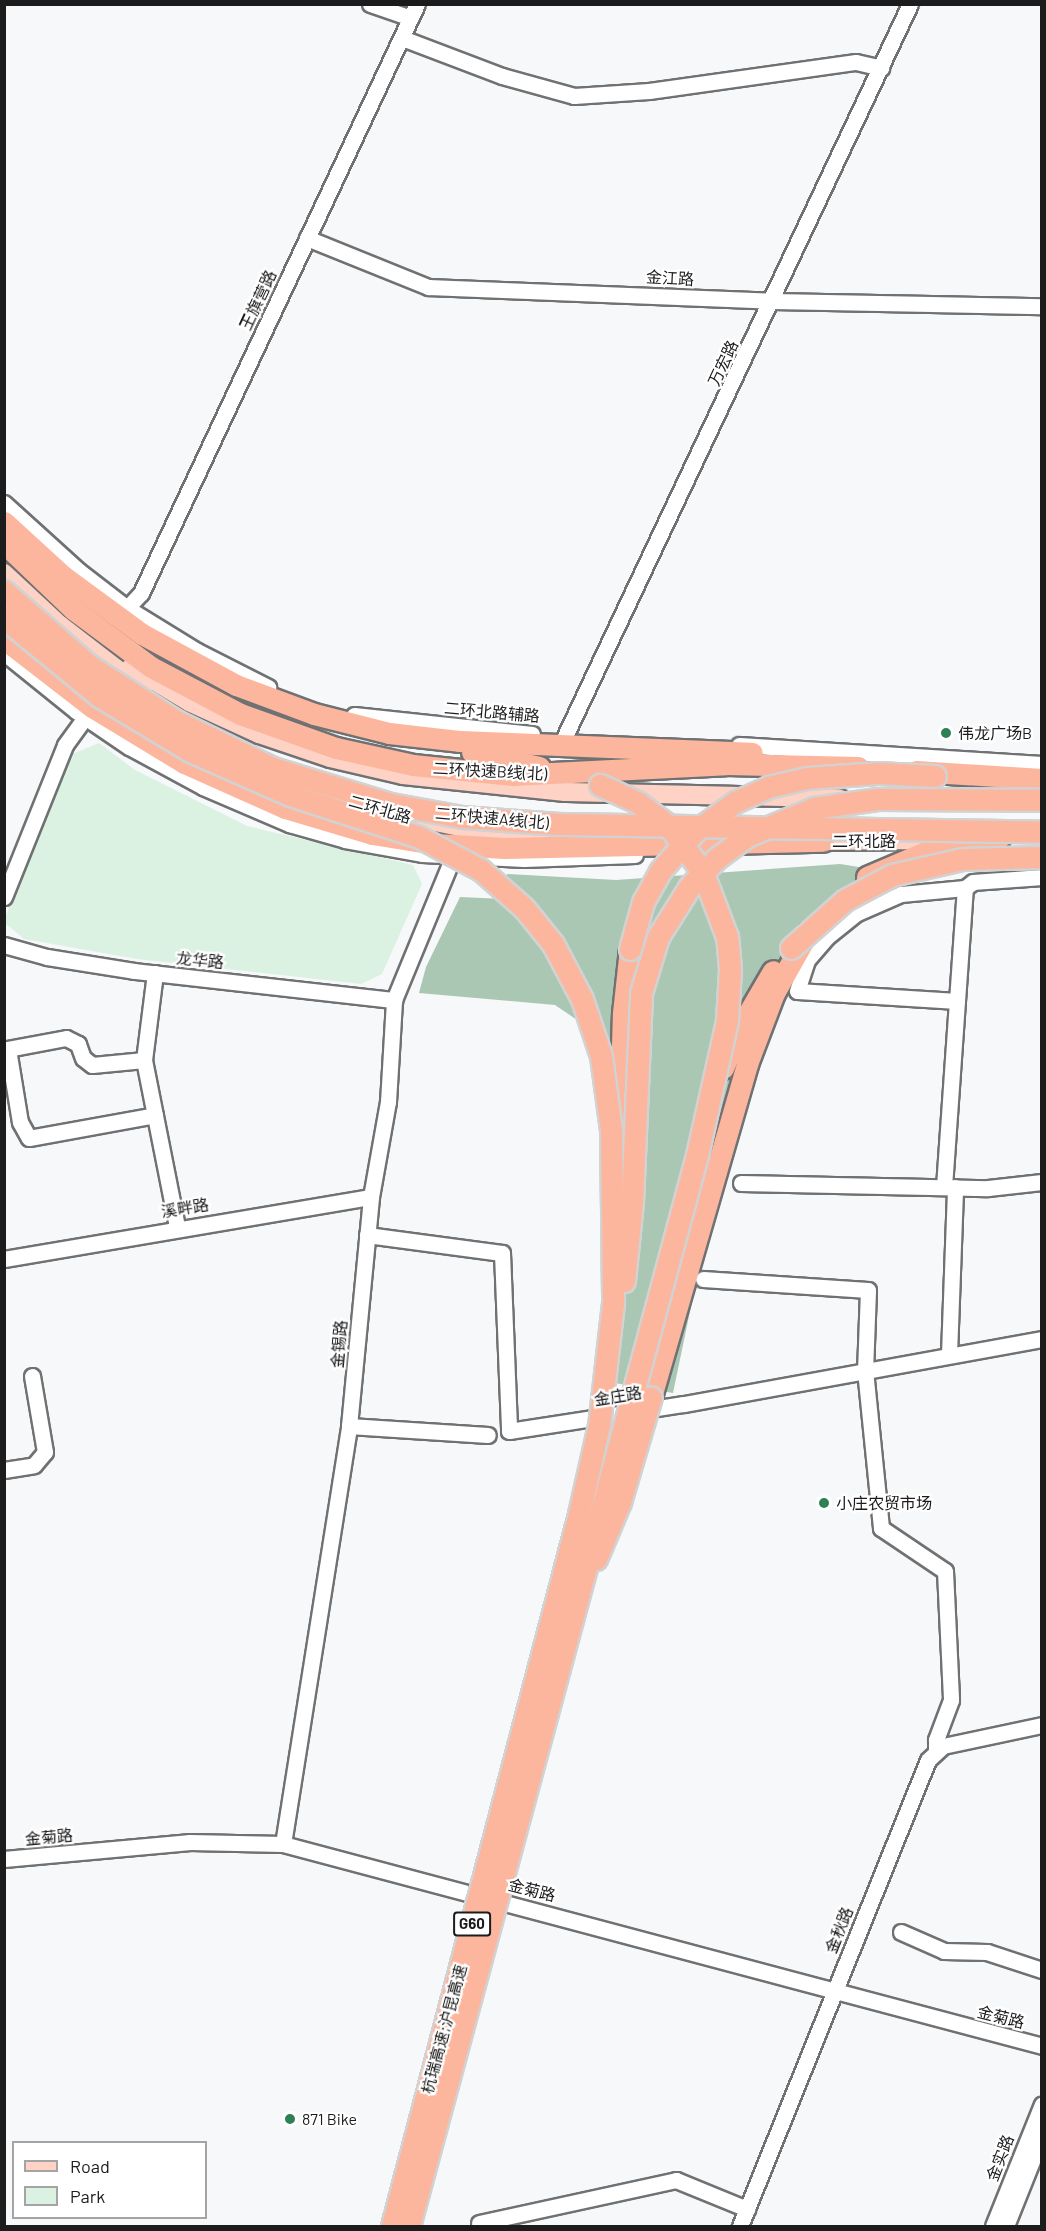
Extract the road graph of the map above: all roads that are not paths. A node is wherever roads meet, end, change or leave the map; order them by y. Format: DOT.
graph roads {
  1 [pos="370,4"];
  2 [pos="910,4"];
  3 [pos="414,11"];
  4 [pos="402,38"];
  5 [pos="881,68"];
  6 [pos="307,238"];
  7 [pos="772,301"];
  8 [pos="1041,306"];
  9 [pos="4,502"];
  10 [pos="4,522"];
  11 [pos="4,543"];
  12 [pos="4,561"];
  13 [pos="4,573"];
  14 [pos="4,591"];
  15 [pos="127,608"];
  16 [pos="4,618"];
  17 [pos="4,639"];
  18 [pos="4,653"];
  19 [pos="85,717"];
  20 [pos="368,729"];
  21 [pos="565,736"];
  22 [pos="1041,764"];
  23 [pos="934,776"];
  24 [pos="1041,781"];
  25 [pos="1041,801"];
  26 [pos="1041,833"];
  27 [pos="823,841"];
  28 [pos="453,857"];
  29 [pos="1041,857"];
  30 [pos="1041,877"];
  31 [pos="964,888"];
  32 [pos="4,897"];
  33 [pos="4,945"];
  34 [pos="155,973"];
  35 [pos="394,1000"];
  36 [pos="957,1001"];
  37 [pos="144,1060"];
  38 [pos="155,1115"];
  39 [pos="704,1126"];
  40 [pos="1041,1182"];
  41 [pos="741,1183"];
  42 [pos="950,1187"];
  43 [pos="371,1197"];
  44 [pos="177,1227"];
  45 [pos="367,1235"];
  46 [pos="4,1259"];
  47 [pos="704,1279"];
  48 [pos="613,1303"];
  49 [pos="1041,1338"];
  50 [pos="949,1354"];
  51 [pos="865,1370"];
  52 [pos="32,1376"];
  53 [pos="349,1426"];
  54 [pos="488,1435"];
  55 [pos="593,1455"];
  56 [pos="4,1470"];
  57 [pos="559,1624"];
  58 [pos="1041,1725"];
  59 [pos="936,1751"];
  60 [pos="283,1844"];
  61 [pos="4,1859"];
  62 [pos="901,1932"];
  63 [pos="1041,1970"];
  64 [pos="832,1993"];
  65 [pos="1041,2046"];
  66 [pos="1041,2104"];
  67 [pos="1041,2136"];
  68 [pos="747,2209"];
  69 [pos="479,2223"];
  70 [pos="392,2226"];
  71 [pos="409,2226"];
  72 [pos="740,2226"];
  73 [pos="993,2226"];
  74 [pos="1006,2226"];
  1 -- 3 [label="street"];
  2 -- 5 [label="street, 万宏路"];
  3 -- 4 [label="street, 王旗营路"];
  4 -- 5 [label="street"];
  4 -- 6 [label="street, 王旗营路"];
  5 -- 7 [label="street, 万宏路"];
  6 -- 7 [label="street, 金江路"];
  6 -- 15 [label="street, 王旗营路"];
  7 -- 8 [label="street, 金江路"];
  7 -- 21 [label="street, 万宏路"];
  9 -- 15 [label="street, 二环北路辅路"];
  10 -- 20 [label="highway"];
  11 -- 24 [label="highway, 二环快速B线(北), bridge"];
  12 -- 25 [label="main road"];
  13 -- 27 [label="main road, 二环北路"];
  14 -- 26 [label="highway, 二环快速A线(北), bridge"];
  15 -- 21 [label="street, 二环北路辅路"];
  16 -- 48 [label="highway, bridge"];
  17 -- 27 [label="highway"];
  18 -- 19 [label="street"];
  19 -- 28 [label="street"];
  19 -- 32 [label="street"];
  20 -- 23 [label="highway, bridge"];
  20 -- 39 [label="highway, bridge"];
  21 -- 22 [label="street, 二环北路辅路"];
  23 -- 24 [label="highway"];
  23 -- 48 [label="highway, bridge"];
  25 -- 55 [label="highway, bridge"];
  26 -- 27 [label="main road, 二环北路"];
  26 -- 57 [label="highway, bridge"];
  27 -- 28 [label="street"];
  28 -- 35 [label="street, 金锡路"];
  29 -- 39 [label="highway, bridge"];
  30 -- 31 [label="street"];
  31 -- 36 [label="street"];
  31 -- 36 [label="street"];
  33 -- 34 [label="street, 龙华路"];
  34 -- 35 [label="street, 龙华路"];
  34 -- 37 [label="street"];
  35 -- 43 [label="street, 金锡路"];
  36 -- 42 [label="street"];
  37 -- 38 [label="street"];
  37 -- 38 [label="street"];
  38 -- 44 [label="street"];
  39 -- 57 [label="highway, bridge"];
  40 -- 42 [label="street"];
  41 -- 42 [label="street"];
  42 -- 50 [label="street"];
  43 -- 44 [label="street, 溪畔路"];
  43 -- 45 [label="street, 金锡路"];
  44 -- 46 [label="street, 溪畔路"];
  45 -- 51 [label="street, 金庄路"];
  45 -- 53 [label="street, 金锡路"];
  47 -- 51 [label="street"];
  48 -- 55 [label="highway, bridge"];
  49 -- 50 [label="street, 金庄路"];
  50 -- 51 [label="street, 金庄路"];
  51 -- 59 [label="street, 金秋路"];
  52 -- 56 [label="street"];
  53 -- 54 [label="street"];
  53 -- 60 [label="street, 金锡路"];
  55 -- 57 [label="highway, bridge"];
  57 -- 70 [label="highway, 杭瑞高速;沪昆高速 / G60, bridge"];
  57 -- 71 [label="highway, 杭瑞高速;沪昆高速 / G60, bridge"];
  58 -- 59 [label="street"];
  59 -- 64 [label="street, 金秋路"];
  60 -- 61 [label="street, 金菊路"];
  60 -- 64 [label="street, 金菊路"];
  62 -- 63 [label="street"];
  64 -- 65 [label="street, 金菊路"];
  64 -- 68 [label="street, 金秋路"];
  66 -- 73 [label="street, 金实路"];
  67 -- 74 [label="street, 金实路"];
  68 -- 69 [label="street"];
  68 -- 72 [label="street, 金秋路"];
}
